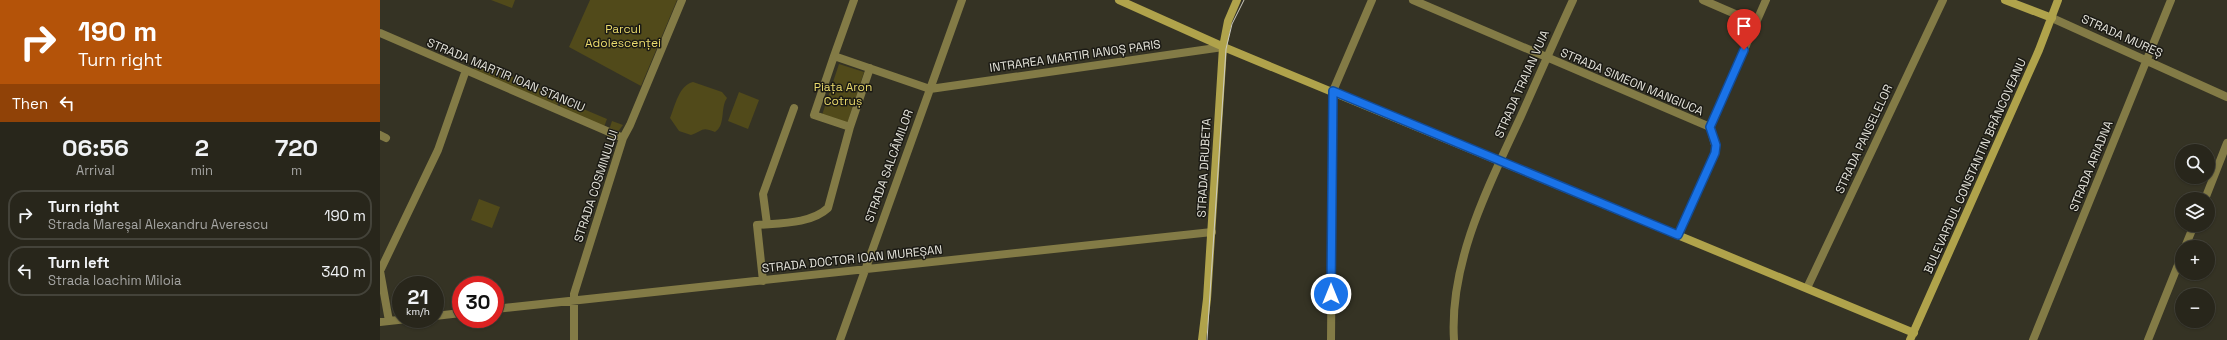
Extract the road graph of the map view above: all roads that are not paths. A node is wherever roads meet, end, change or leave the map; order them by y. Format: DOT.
graph roads {
  1 [pos="682,0"];
  2 [pos="854,0"];
  3 [pos="962,0"];
  4 [pos="1119,0"];
  5 [pos="1237,0"];
  6 [pos="1372,0"];
  7 [pos="1413,0"];
  8 [pos="1573,0"];
  9 [pos="1703,0"];
  10 [pos="1766,0"];
  11 [pos="1943,0"];
  12 [pos="2005,0"];
  13 [pos="2058,0"];
  14 [pos="2171,0"];
  15 [pos="2052,18"];
  16 [pos="1756,23"];
  17 [pos="380,33"];
  18 [pos="1223,47"];
  19 [pos="834,56"];
  20 [pos="1546,59"];
  21 [pos="2146,61"];
  22 [pos="870,68"];
  23 [pos="466,70"];
  24 [pos="930,89"];
  25 [pos="1333,91"];
  26 [pos="2227,97"];
  27 [pos="794,108"];
  28 [pos="850,127"];
  29 [pos="1710,127"];
  30 [pos="622,138"];
  31 [pos="2227,143"];
  32 [pos="1500,162"];
  33 [pos="2208,192"];
  34 [pos="767,224"];
  35 [pos="1212,232"];
  36 [pos="1678,235"];
  37 [pos="864,270"];
  38 [pos="2175,272"];
  39 [pos="763,280"];
  40 [pos="1807,288"];
  41 [pos="572,301"];
  42 [pos="504,308"];
  43 [pos="389,321"];
  44 [pos="392,321"];
  45 [pos="380,322"];
  46 [pos="1912,336"];
  47 [pos="574,340"];
  48 [pos="840,340"];
  49 [pos="1202,340"];
  50 [pos="1331,340"];
  51 [pos="1454,340"];
  52 [pos="2033,340"];
  53 [pos="2148,340"];
  1 -- 30 [label="street, STRADA COSMINULUI"];
  2 -- 19 [label="street"];
  3 -- 24 [label="street, STRADA SALCÂMILOR"];
  4 -- 18 [label="street"];
  5 -- 18 [label="street, STRADA DRUBETA"];
  6 -- 25 [label="street"];
  7 -- 20 [label="street, STRADA SIMEON MANGIUCA"];
  8 -- 20 [label="street, STRADA TRAIAN VUIA"];
  9 -- 16 [label="street"];
  10 -- 16 [label="street"];
  11 -- 40 [label="street, STRADA PANSELELOR"];
  12 -- 15 [label="street, STRADA MUREȘ"];
  13 -- 15 [label="street, BULEVARDUL CONSTANTIN BRÂNCOVEANU"];
  14 -- 21 [label="street, STRADA ARIADNA"];
  15 -- 21 [label="street, STRADA MUREȘ"];
  15 -- 46 [label="street, BULEVARDUL CONSTANTIN BRÂNCOVEANU"];
  16 -- 29 [label="street"];
  17 -- 23 [label="street, STRADA MARTIR IOAN STANCIU"];
  18 -- 24 [label="street, INTRAREA MARTIR IANOȘ PARIS"];
  18 -- 25 [label="street"];
  18 -- 35 [label="street, STRADA DRUBETA"];
  19 -- 22 [label="street"];
  19 -- 28 [label="street"];
  20 -- 29 [label="street, STRADA SIMEON MANGIUCA"];
  20 -- 32 [label="street, STRADA TRAIAN VUIA"];
  21 -- 26 [label="street, STRADA MUREȘ"];
  21 -- 52 [label="street, STRADA ARIADNA"];
  22 -- 24 [label="street"];
  22 -- 28 [label="street"];
  23 -- 30 [label="street, STRADA MARTIR IOAN STANCIU"];
  23 -- 43 [label="street"];
  24 -- 37 [label="street, STRADA SALCÂMILOR"];
  25 -- 32 [label="street"];
  25 -- 50 [label="street"];
  27 -- 34 [label="street"];
  28 -- 34 [label="street"];
  29 -- 36 [label="street"];
  30 -- 41 [label="street, STRADA COSMINULUI"];
  31 -- 33 [label="street"];
  32 -- 36 [label="street"];
  32 -- 51 [label="street, STRADA TRAIAN VUIA"];
  34 -- 39 [label="street"];
  35 -- 37 [label="street, STRADA DOCTOR IOAN MUREȘAN"];
  35 -- 49 [label="street, STRADA DRUBETA"];
  36 -- 40 [label="street"];
  37 -- 39 [label="street, STRADA DOCTOR IOAN MUREȘAN"];
  37 -- 48 [label="street, STRADA SALCÂMILOR"];
  38 -- 53 [label="street"];
  39 -- 41 [label="street, STRADA DOCTOR IOAN MUREȘAN"];
  40 -- 46 [label="street"];
  41 -- 42 [label="street, STRADA DOCTOR IOAN MUREȘAN"];
  41 -- 47 [label="street, STRADA COSMINULUI"];
  43 -- 44 [label="street"];
  43 -- 45 [label="street"];
}
